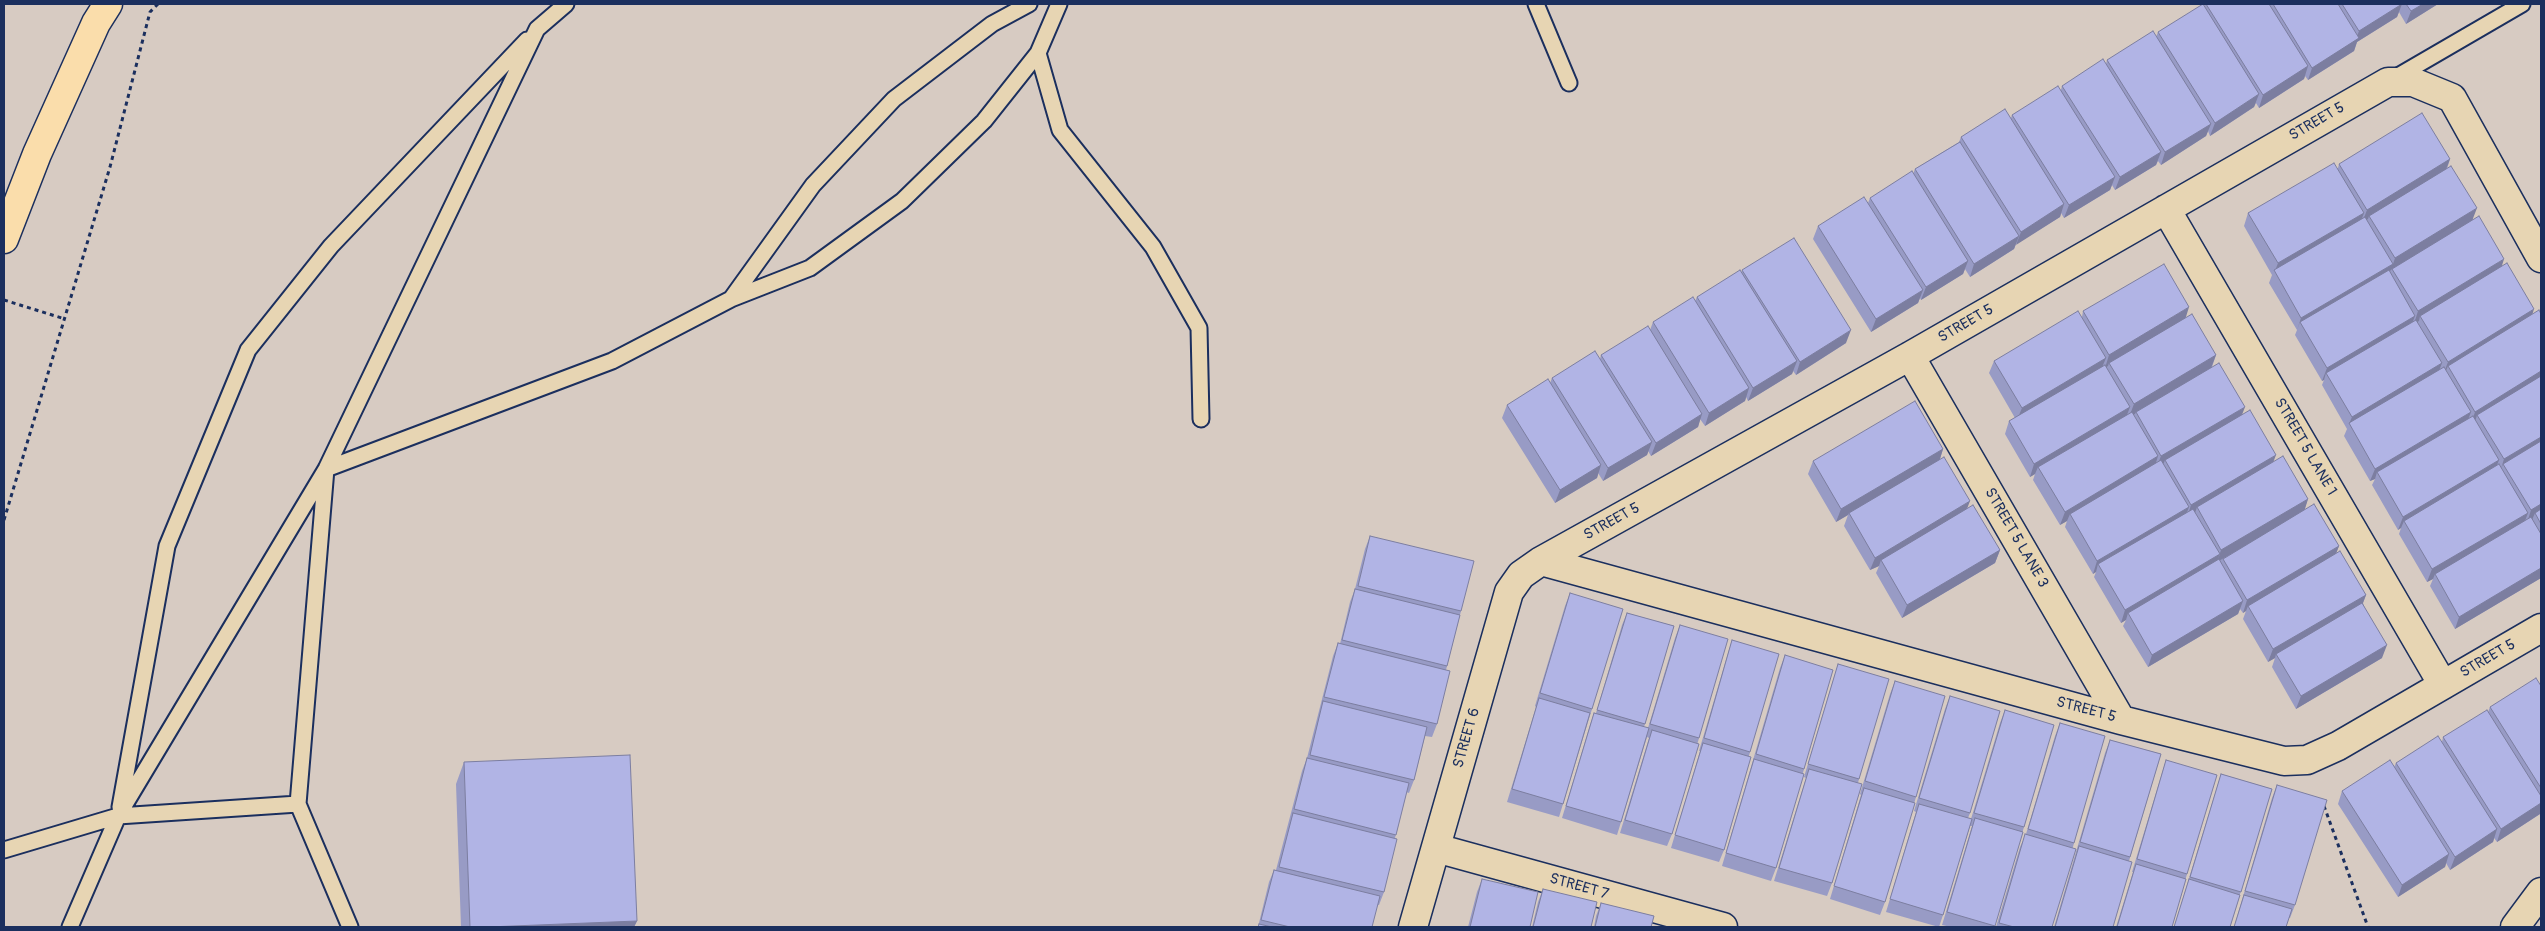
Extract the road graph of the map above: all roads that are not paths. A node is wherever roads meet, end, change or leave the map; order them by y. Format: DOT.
graph roads {
  1 [pos="108,4"];
  2 [pos="566,4"];
  3 [pos="1029,4"];
  4 [pos="1059,4"];
  5 [pos="1536,4"];
  6 [pos="2522,4"];
  7 [pos="2502,8"];
  8 [pos="537,29"];
  9 [pos="1038,53"];
  10 [pos="2388,82"];
  11 [pos="1569,83"];
  12 [pos="2166,209"];
  13 [pos="4,239"];
  14 [pos="2541,258"];
  15 [pos="731,299"];
  16 [pos="1910,356"];
  17 [pos="1201,419"];
  18 [pos="326,468"];
  19 [pos="1541,561"];
  20 [pos="2541,628"];
  21 [pos="2443,685"];
  22 [pos="2121,720"];
  23 [pos="298,804"];
  24 [pos="118,816"];
  25 [pos="1436,848"];
  26 [pos="4,850"];
  27 [pos="2541,892"];
  28 [pos="70,927"];
  29 [pos="350,927"];
  30 [pos="1413,927"];
  31 [pos="1723,927"];
  32 [pos="2515,927"];
  1 -- 13 [label="highway"];
  2 -- 8 [label="lane"];
  3 -- 15 [label="lane"];
  4 -- 9 [label="lane"];
  5 -- 11 [label="lane"];
  6 -- 7 [label="lane"];
  7 -- 10 [label="lane"];
  8 -- 18 [label="lane"];
  8 -- 24 [label="lane"];
  9 -- 15 [label="lane"];
  9 -- 17 [label="lane"];
  10 -- 12 [label="street, STREET 5"];
  10 -- 14 [label="street, STREET 5"];
  12 -- 16 [label="street, STREET 5"];
  12 -- 21 [label="street, STREET 5 LANE 1"];
  15 -- 18 [label="lane"];
  16 -- 19 [label="street, STREET 5"];
  16 -- 22 [label="street, STREET 5 LANE 3"];
  18 -- 23 [label="lane"];
  18 -- 24 [label="lane"];
  19 -- 22 [label="street, STREET 5"];
  19 -- 25 [label="street, STREET 6"];
  20 -- 21 [label="street, STREET 5"];
  21 -- 22 [label="street, STREET 5"];
  23 -- 24 [label="lane"];
  23 -- 29 [label="lane"];
  24 -- 26 [label="lane"];
  24 -- 28 [label="lane"];
  25 -- 30 [label="street, STREET 6"];
  25 -- 31 [label="street, STREET 7"];
  27 -- 32 [label="street"];
}
